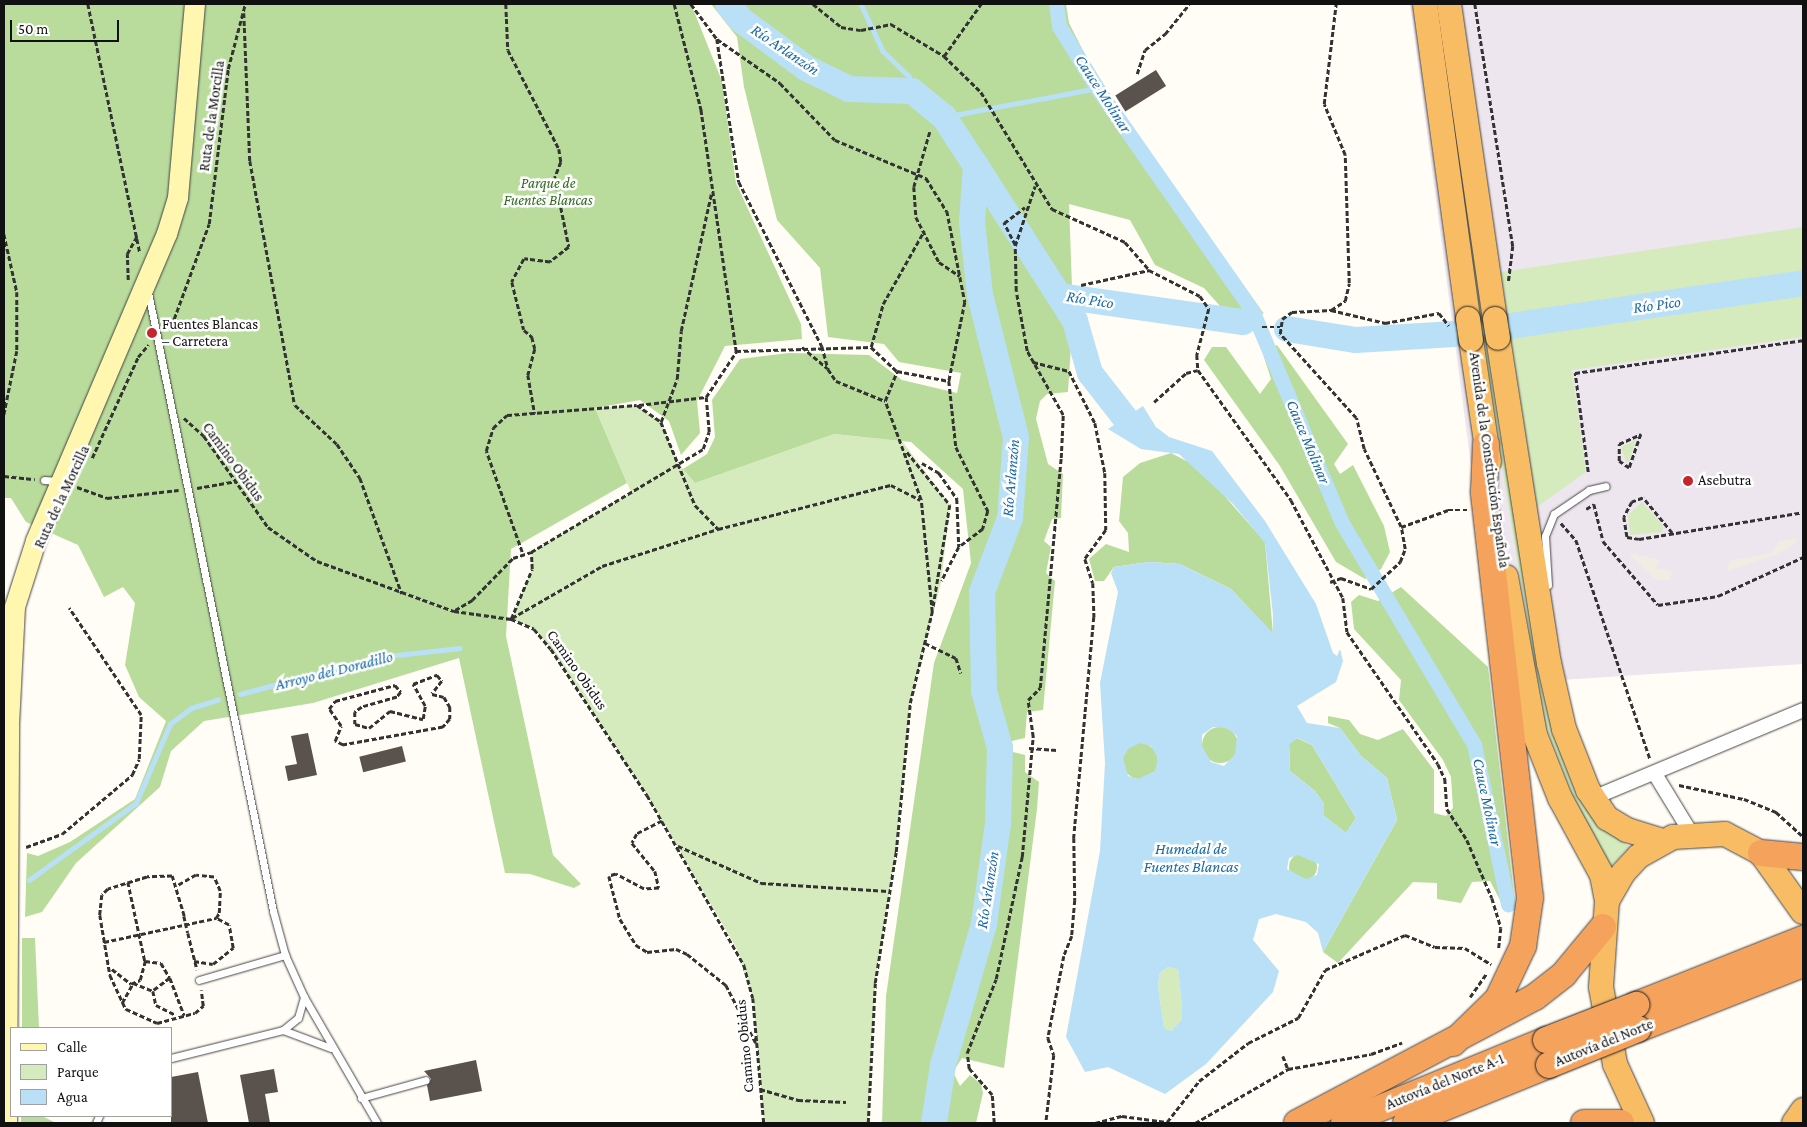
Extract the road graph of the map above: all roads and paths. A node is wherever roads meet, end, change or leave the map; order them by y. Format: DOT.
graph roads {
  1 [pos="88,4"];
  2 [pos="195,4"];
  3 [pos="245,4"];
  4 [pos="506,4"];
  5 [pos="674,4"];
  6 [pos="691,4"];
  7 [pos="813,4"];
  8 [pos="981,4"];
  9 [pos="1189,4"];
  10 [pos="1336,4"];
  11 [pos="1425,4"];
  12 [pos="1449,4"];
  13 [pos="1475,4"];
  14 [pos="244,9"];
  15 [pos="717,38"];
  16 [pos="944,56"];
  17 [pos="1137,74"];
  18 [pos="930,132"];
  19 [pos="917,175"];
  20 [pos="1035,186"];
  21 [pos="711,192"];
  22 [pos="1026,206"];
  23 [pos="924,232"];
  24 [pos="4,234"];
  25 [pos="1015,246"];
  26 [pos="1148,270"];
  27 [pos="960,276"];
  28 [pos="146,282"];
  29 [pos="1508,284"];
  30 [pos="1081,285"];
  31 [pos="1332,310"];
  32 [pos="1262,327"];
  33 [pos="1280,327"];
  34 [pos="1464,330"];
  35 [pos="157,335"];
  36 [pos="1803,340"];
  37 [pos="822,346"];
  38 [pos="802,347"];
  39 [pos="871,347"];
  40 [pos="736,352"];
  41 [pos="1033,362"];
  42 [pos="828,369"];
  43 [pos="1198,370"];
  44 [pos="897,371"];
  45 [pos="949,381"];
  46 [pos="706,397"];
  47 [pos="669,399"];
  48 [pos="885,401"];
  49 [pos="1154,402"];
  50 [pos="637,405"];
  51 [pos="173,410"];
  52 [pos="535,413"];
  53 [pos="4,415"];
  54 [pos="661,422"];
  55 [pos="1641,434"];
  56 [pos="1486,444"];
  57 [pos="906,450"];
  58 [pos="921,463"];
  59 [pos="679,464"];
  60 [pos="88,466"];
  61 [pos="1588,472"];
  62 [pos="4,476"];
  63 [pos="82,480"];
  64 [pos="235,481"];
  65 [pos="64,486"];
  66 [pos="1606,486"];
  67 [pos="189,489"];
  68 [pos="921,500"];
  69 [pos="1586,509"];
  70 [pos="1486,511"];
  71 [pos="1803,512"];
  72 [pos="1554,514"];
  73 [pos="1401,527"];
  74 [pos="718,529"];
  75 [pos="1672,533"];
  76 [pos="959,547"];
  77 [pos="522,552"];
  78 [pos="531,552"];
  79 [pos="1803,557"];
  80 [pos="1334,579"];
  81 [pos="941,582"];
  82 [pos="1330,582"];
  83 [pos="402,594"];
  84 [pos="1550,595"];
  85 [pos="69,608"];
  86 [pos="454,611"];
  87 [pos="932,612"];
  88 [pos="511,618"];
  89 [pos="925,643"];
  90 [pos="1561,667"];
  91 [pos="961,673"];
  92 [pos="1558,704"];
  93 [pos="1803,710"];
  94 [pos="443,726"];
  95 [pos="1029,748"];
  96 [pos="1057,750"];
  97 [pos="1660,773"];
  98 [pos="1593,798"];
  99 [pos="662,821"];
  100 [pos="1691,833"];
  101 [pos="1803,836"];
  102 [pos="1662,841"];
  103 [pos="14,842"];
  104 [pos="677,846"];
  105 [pos="1761,852"];
  106 [pos="1803,857"];
  107 [pos="128,881"];
  108 [pos="177,886"];
  109 [pos="888,891"];
  110 [pos="1607,901"];
  111 [pos="1803,912"];
  112 [pos="216,918"];
  113 [pos="1603,927"];
  114 [pos="139,934"];
  115 [pos="1803,939"];
  116 [pos="104,942"];
  117 [pos="1497,953"];
  118 [pos="285,955"];
  119 [pos="1494,958"];
  120 [pos="194,960"];
  121 [pos="145,961"];
  122 [pos="1786,963"];
  123 [pos="1491,964"];
  124 [pos="112,969"];
  125 [pos="170,978"];
  126 [pos="199,980"];
  127 [pos="134,983"];
  128 [pos="154,991"];
  129 [pos="304,997"];
  130 [pos="122,1003"];
  131 [pos="1463,1004"];
  132 [pos="184,1015"];
  133 [pos="178,1016"];
  134 [pos="283,1030"];
  135 [pos="1404,1042"];
  136 [pos="1453,1043"];
  137 [pos="757,1044"];
  138 [pos="331,1048"];
  139 [pos="1547,1052"];
  140 [pos="1283,1056"];
  141 [pos="172,1058"];
  142 [pos="1288,1069"];
  143 [pos="426,1080"];
  144 [pos="760,1089"];
  145 [pos="361,1098"];
  146 [pos="846,1102"];
  147 [pos="1803,1110"];
  148 [pos="7,1123"];
  149 [pos="377,1123"];
  150 [pos="764,1123"];
  151 [pos="868,1123"];
  152 [pos="994,1123"];
  153 [pos="1046,1123"];
  154 [pos="1095,1123"];
  155 [pos="1195,1123"];
  156 [pos="1297,1123"];
  157 [pos="1344,1123"];
  158 [pos="1406,1123"];
  159 [pos="1584,1123"];
  160 [pos="1621,1123"];
  161 [pos="1642,1123"];
  162 [pos="1794,1123"];
  1 -- 28 [label="path"];
  2 -- 28 [label="main road"];
  3 -- 14 [label="path, Ruta de la Morcilla"];
  4 -- 52 [label="path"];
  5 -- 21 [label="path"];
  6 -- 15 [label="path"];
  7 -- 16 [label="path"];
  8 -- 16 [label="path"];
  9 -- 17 [label="path"];
  10 -- 31 [label="path"];
  11 -- 34 [label="highway, Avenida de la Constitución Española"];
  12 -- 92 [label="highway, Avenida de la Constitución Española"];
  13 -- 29 [label="path"];
  14 -- 35 [label="path, Ruta de la Morcilla"];
  14 -- 83 [label="path"];
  15 -- 19 [label="path"];
  15 -- 37 [label="path"];
  16 -- 20 [label="path"];
  18 -- 19 [label="path"];
  19 -- 23 [label="path"];
  19 -- 27 [label="path"];
  20 -- 22 [label="path"];
  20 -- 26 [label="path"];
  21 -- 40 [label="path"];
  21 -- 47 [label="path"];
  22 -- 25 [label="path"];
  22 -- 25 [label="path"];
  23 -- 27 [label="path"];
  23 -- 39 [label="path"];
  24 -- 53 [label="path"];
  25 -- 41 [label="path"];
  26 -- 30 [label="path"];
  26 -- 43 [label="path"];
  27 -- 45 [label="path"];
  28 -- 35 [label="lane"];
  28 -- 65 [label="main road"];
  31 -- 33 [label="path"];
  31 -- 34 [label="path"];
  32 -- 33 [label="path"];
  33 -- 73 [label="path"];
  34 -- 56 [label="highway, Avenida de la Constitución Española"];
  35 -- 51 [label="lane"];
  35 -- 60 [label="path, Ruta de la Morcilla"];
  36 -- 61 [label="path"];
  37 -- 38 [label="path"];
  37 -- 39 [label="path"];
  37 -- 42 [label="path"];
  38 -- 40 [label="path"];
  38 -- 42 [label="path"];
  39 -- 44 [label="path"];
  40 -- 46 [label="path"];
  41 -- 95 [label="path"];
  41 -- 153 [label="path"];
  42 -- 48 [label="path"];
  43 -- 49 [label="path"];
  43 -- 80 [label="path"];
  44 -- 45 [label="path"];
  44 -- 48 [label="path"];
  45 -- 76 [label="path"];
  46 -- 47 [label="path"];
  46 -- 59 [label="path"];
  47 -- 50 [label="path"];
  47 -- 54 [label="path"];
  48 -- 57 [label="path"];
  50 -- 52 [label="path"];
  50 -- 54 [label="path"];
  51 -- 64 [label="path, Camino Obidus"];
  51 -- 67 [label="lane"];
  52 -- 77 [label="path"];
  54 -- 59 [label="path"];
  55 -- 55 [label="path"];
  56 -- 70 [label="highway"];
  56 -- 110 [label="highway, Avenida de la Constitución Española"];
  57 -- 58 [label="path"];
  57 -- 68 [label="path"];
  58 -- 76 [label="path"];
  58 -- 81 [label="path"];
  59 -- 74 [label="path"];
  59 -- 78 [label="path"];
  62 -- 65 [label="path"];
  63 -- 65 [label="path, Ruta de la Morcilla"];
  64 -- 67 [label="path"];
  64 -- 83 [label="path, Camino Obidus"];
  65 -- 67 [label="path"];
  65 -- 103 [label="main road"];
  66 -- 72 [label="lane"];
  67 -- 118 [label="lane"];
  68 -- 74 [label="path"];
  68 -- 87 [label="path"];
  69 -- 79 [label="path"];
  70 -- 73 [label="path"];
  70 -- 136 [label="highway"];
  71 -- 75 [label="path"];
  72 -- 84 [label="lane"];
  72 -- 97 [label="path"];
  73 -- 80 [label="path"];
  74 -- 88 [label="path"];
  75 -- 75 [label="path"];
  76 -- 81 [label="path"];
  77 -- 78 [label="path"];
  77 -- 86 [label="path"];
  78 -- 88 [label="path"];
  80 -- 82 [label="path"];
  80 -- 117 [label="path"];
  81 -- 87 [label="path"];
  83 -- 86 [label="path, Camino Obidus"];
  85 -- 103 [label="path"];
  86 -- 88 [label="path, Camino Obidus"];
  87 -- 89 [label="path"];
  88 -- 99 [label="path, Camino Obidus"];
  89 -- 91 [label="path"];
  89 -- 109 [label="path"];
  90 -- 92 [label="lane"];
  92 -- 98 [label="highway, Avenida de la Constitución Española"];
  93 -- 97 [label="street"];
  94 -- 94 [label="path"];
  95 -- 96 [label="path"];
  95 -- 152 [label="path"];
  97 -- 98 [label="street"];
  97 -- 100 [label="street"];
  97 -- 101 [label="path"];
  98 -- 102 [label="highway, Avenida de la Constitución Española"];
  99 -- 104 [label="path, Camino Obidus"];
  99 -- 137 [label="path"];
  100 -- 102 [label="highway"];
  100 -- 105 [label="highway"];
  102 -- 110 [label="highway"];
  103 -- 148 [label="main road"];
  104 -- 109 [label="path"];
  104 -- 137 [label="path, Camino Obidus"];
  105 -- 106 [label="highway"];
  105 -- 111 [label="highway"];
  107 -- 108 [label="path"];
  107 -- 114 [label="path"];
  107 -- 116 [label="path"];
  108 -- 112 [label="path"];
  108 -- 120 [label="path, bridge"];
  109 -- 151 [label="path"];
  110 -- 113 [label="highway"];
  112 -- 114 [label="path"];
  112 -- 120 [label="path"];
  113 -- 136 [label="highway"];
  113 -- 161 [label="highway"];
  114 -- 116 [label="path"];
  114 -- 121 [label="path"];
  115 -- 122 [label="highway, Autovía del Norte"];
  116 -- 124 [label="path"];
  118 -- 126 [label="lane"];
  118 -- 129 [label="lane"];
  119 -- 123 [label="path"];
  120 -- 126 [label="path"];
  121 -- 125 [label="path"];
  121 -- 127 [label="path"];
  122 -- 139 [label="highway, Autovía del Norte, bridge"];
  123 -- 131 [label="path"];
  123 -- 154 [label="path"];
  124 -- 127 [label="path"];
  124 -- 130 [label="path"];
  125 -- 128 [label="path"];
  125 -- 132 [label="path"];
  126 -- 132 [label="path"];
  127 -- 128 [label="path"];
  127 -- 130 [label="path"];
  128 -- 133 [label="path"];
  129 -- 134 [label="lane"];
  129 -- 138 [label="lane"];
  130 -- 133 [label="path"];
  132 -- 133 [label="path"];
  134 -- 138 [label="lane"];
  134 -- 141 [label="lane"];
  135 -- 142 [label="path"];
  136 -- 156 [label="highway"];
  137 -- 144 [label="path, Camino Obidus"];
  138 -- 145 [label="lane"];
  139 -- 157 [label="highway, Autovía del Norte A-1"];
  139 -- 158 [label="highway, Autovía del Norte"];
  140 -- 142 [label="path"];
  142 -- 155 [label="path"];
  143 -- 145 [label="lane"];
  144 -- 146 [label="path"];
  144 -- 150 [label="path, Camino Obidus"];
  145 -- 149 [label="lane"];
  147 -- 162 [label="highway"];
  159 -- 160 [label="highway"];
}
